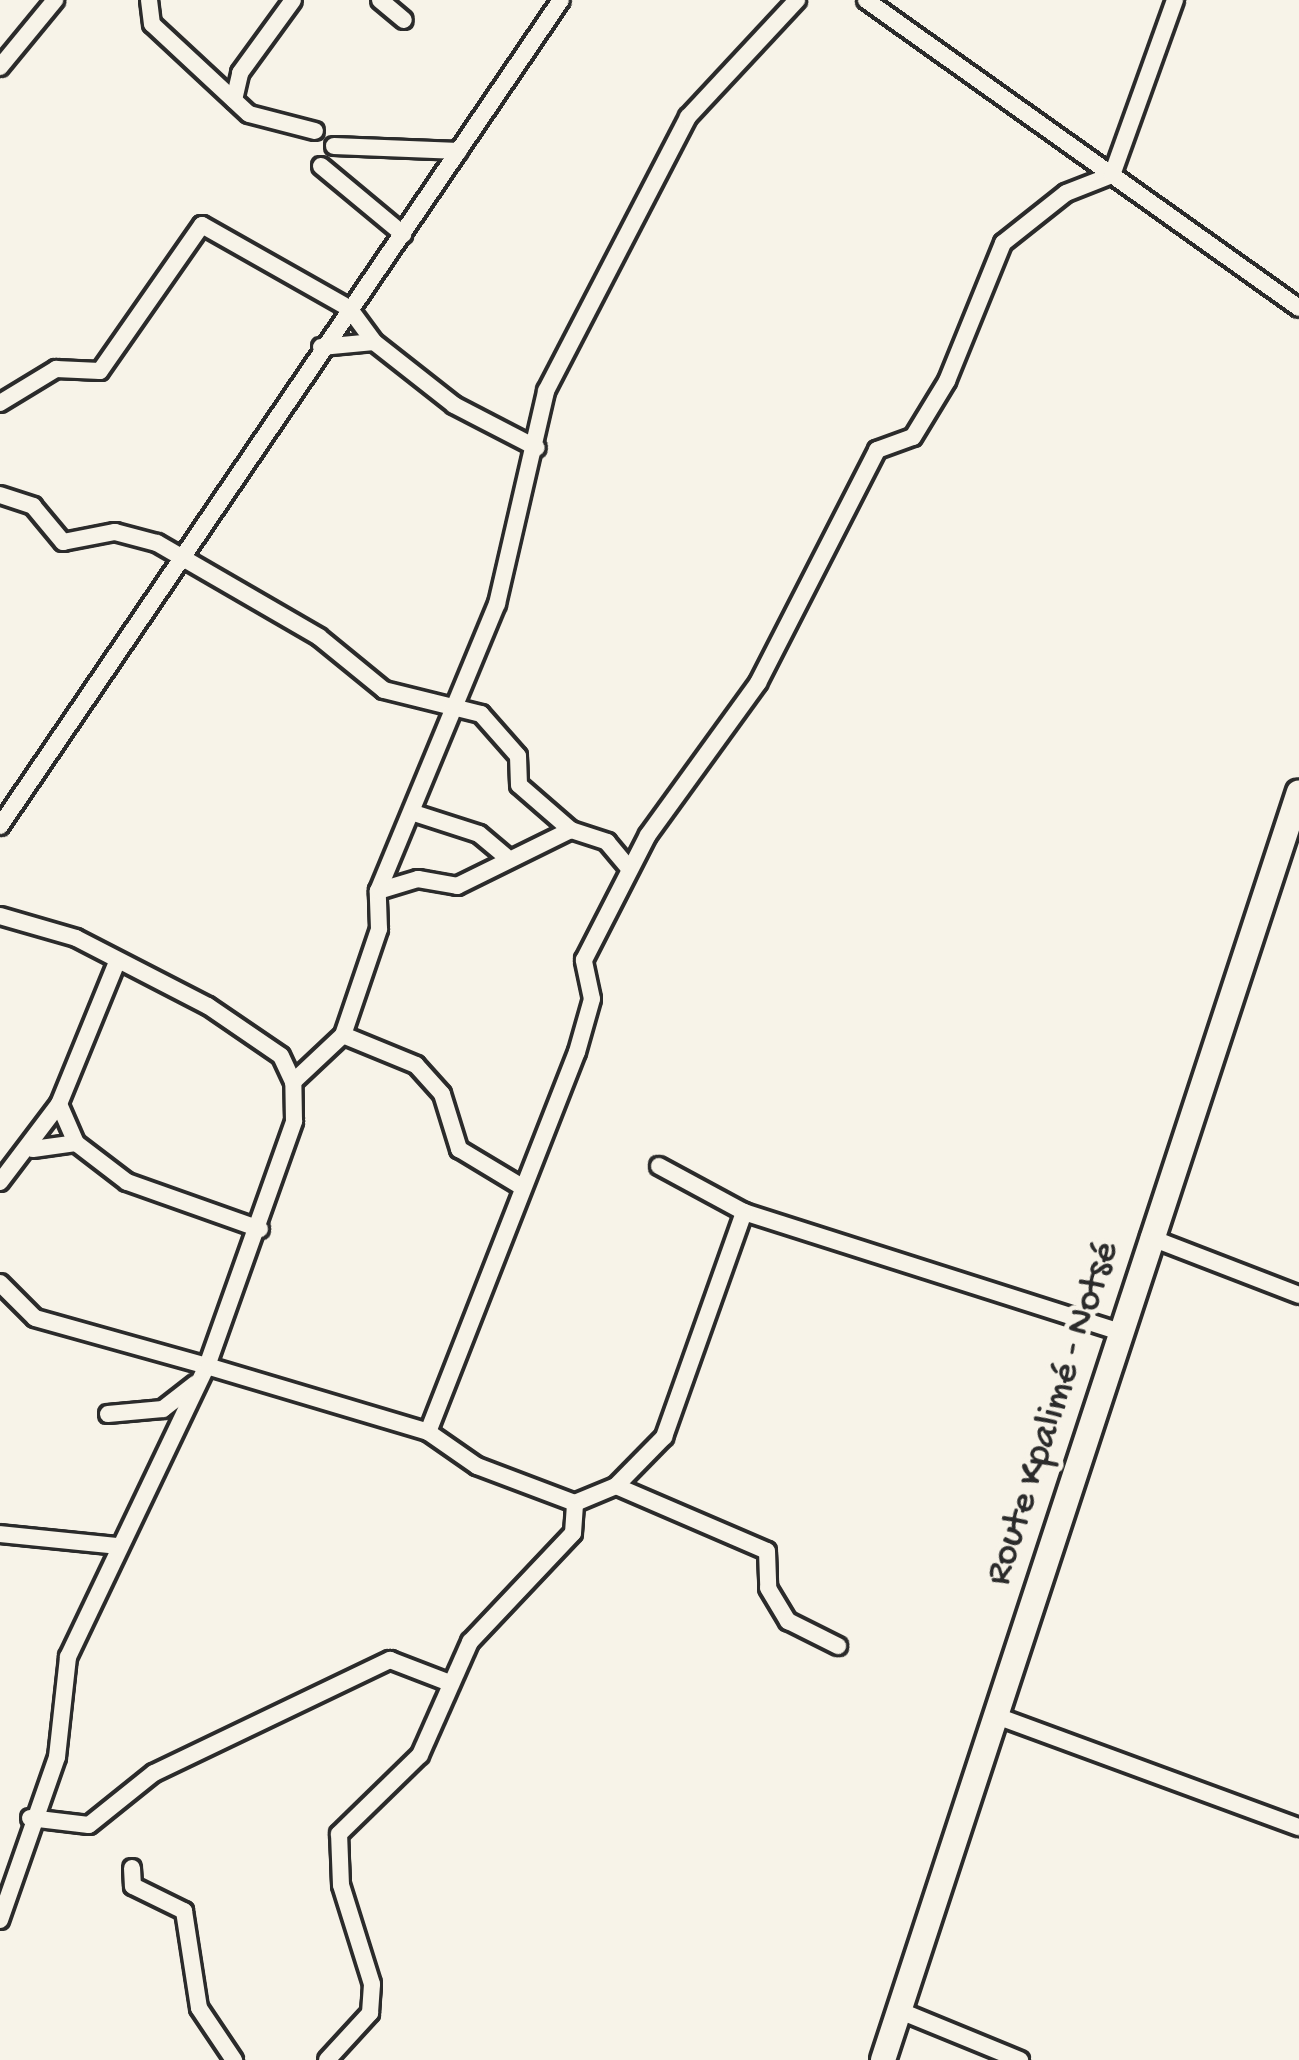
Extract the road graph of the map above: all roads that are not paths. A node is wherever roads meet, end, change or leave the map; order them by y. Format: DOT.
graph roads {
  1 [pos="55,0"];
  2 [pos="149,0"];
  3 [pos="293,0"];
  4 [pos="380,0"];
  5 [pos="561,0"];
  6 [pos="797,0"];
  7 [pos="899,0"];
  8 [pos="1175,0"];
  9 [pos="872,4"];
  10 [pos="404,20"];
  11 [pos="0,67"];
  12 [pos="234,100"];
  13 [pos="315,130"];
  14 [pos="334,146"];
  15 [pos="460,151"];
  16 [pos="321,166"];
  17 [pos="1112,175"];
  18 [pos="403,234"];
  19 [pos="350,308"];
  20 [pos="1299,308"];
  21 [pos="374,342"];
  22 [pos="321,347"];
  23 [pos="0,403"];
  24 [pos="537,448"];
  25 [pos="0,494"];
  26 [pos="188,560"];
  27 [pos="456,700"];
  28 [pos="1299,792"];
  29 [pos="414,813"];
  30 [pos="0,826"];
  31 [pos="571,830"];
  32 [pos="505,856"];
  33 [pos="630,868"];
  34 [pos="378,892"];
  35 [pos="0,916"];
  36 [pos="116,964"];
  37 [pos="344,1035"];
  38 [pos="293,1082"];
  39 [pos="59,1104"];
  40 [pos="76,1143"];
  41 [pos="33,1149"];
  42 [pos="659,1166"];
  43 [pos="0,1182"];
  44 [pos="519,1185"];
  45 [pos="744,1212"];
  46 [pos="260,1229"];
  47 [pos="1150,1238"];
  48 [pos="0,1283"];
  49 [pos="1299,1295"];
  50 [pos="1119,1332"];
  51 [pos="204,1373"];
  52 [pos="108,1414"];
  53 [pos="428,1432"];
  54 [pos="616,1486"];
  55 [pos="575,1503"];
  56 [pos="0,1534"];
  57 [pos="118,1546"];
  58 [pos="838,1646"];
  59 [pos="450,1683"];
  60 [pos="994,1715"];
  61 [pos="30,1818"];
  62 [pos="1299,1827"];
  63 [pos="132,1868"];
  64 [pos="0,1920"];
  65 [pos="898,2010"];
  66 [pos="234,2060"];
  67 [pos="327,2060"];
  68 [pos="883,2060"];
  69 [pos="1021,2060"];
  1 -- 11 [label="street"];
  2 -- 12 [label="street"];
  3 -- 12 [label="street"];
  4 -- 10 [label="street"];
  5 -- 15 [label="street"];
  6 -- 24 [label="street"];
  7 -- 9 [label="street"];
  8 -- 17 [label="street"];
  9 -- 17 [label="street"];
  12 -- 13 [label="street"];
  14 -- 15 [label="street"];
  15 -- 18 [label="street"];
  16 -- 18 [label="street"];
  17 -- 20 [label="street"];
  17 -- 33 [label="street"];
  18 -- 19 [label="street"];
  19 -- 21 [label="street"];
  19 -- 22 [label="street"];
  19 -- 23 [label="street"];
  21 -- 22 [label="street"];
  21 -- 24 [label="street"];
  22 -- 26 [label="street"];
  24 -- 27 [label="street"];
  25 -- 26 [label="street"];
  26 -- 27 [label="street"];
  26 -- 30 [label="street"];
  27 -- 29 [label="street"];
  27 -- 31 [label="street"];
  28 -- 47 [label="main road, Route Kpalimé - Notsé"];
  29 -- 32 [label="street"];
  29 -- 34 [label="street"];
  31 -- 32 [label="street"];
  31 -- 33 [label="street"];
  32 -- 34 [label="street"];
  33 -- 44 [label="street"];
  34 -- 37 [label="street"];
  35 -- 36 [label="street"];
  36 -- 38 [label="street"];
  36 -- 39 [label="street"];
  37 -- 38 [label="street"];
  37 -- 44 [label="street"];
  38 -- 46 [label="street"];
  39 -- 40 [label="street"];
  39 -- 41 [label="street"];
  40 -- 41 [label="street"];
  40 -- 46 [label="street"];
  41 -- 43 [label="street"];
  42 -- 45 [label="street"];
  44 -- 53 [label="street"];
  45 -- 50 [label="street"];
  45 -- 54 [label="street"];
  46 -- 51 [label="street"];
  47 -- 49 [label="street"];
  47 -- 50 [label="main road, Route Kpalimé - Notsé"];
  48 -- 51 [label="street"];
  50 -- 60 [label="main road, Route Kpalimé - Notsé"];
  51 -- 52 [label="street"];
  51 -- 53 [label="street"];
  51 -- 57 [label="street"];
  53 -- 55 [label="street"];
  54 -- 55 [label="street"];
  54 -- 58 [label="street"];
  55 -- 59 [label="street"];
  56 -- 57 [label="street"];
  57 -- 61 [label="street"];
  59 -- 61 [label="street"];
  59 -- 67 [label="street"];
  60 -- 62 [label="street"];
  60 -- 65 [label="main road, Route Kpalimé - Notsé"];
  61 -- 64 [label="street"];
  63 -- 66 [label="street"];
  65 -- 68 [label="main road, Route Kpalimé - Notsé"];
  65 -- 69 [label="street"];
}
